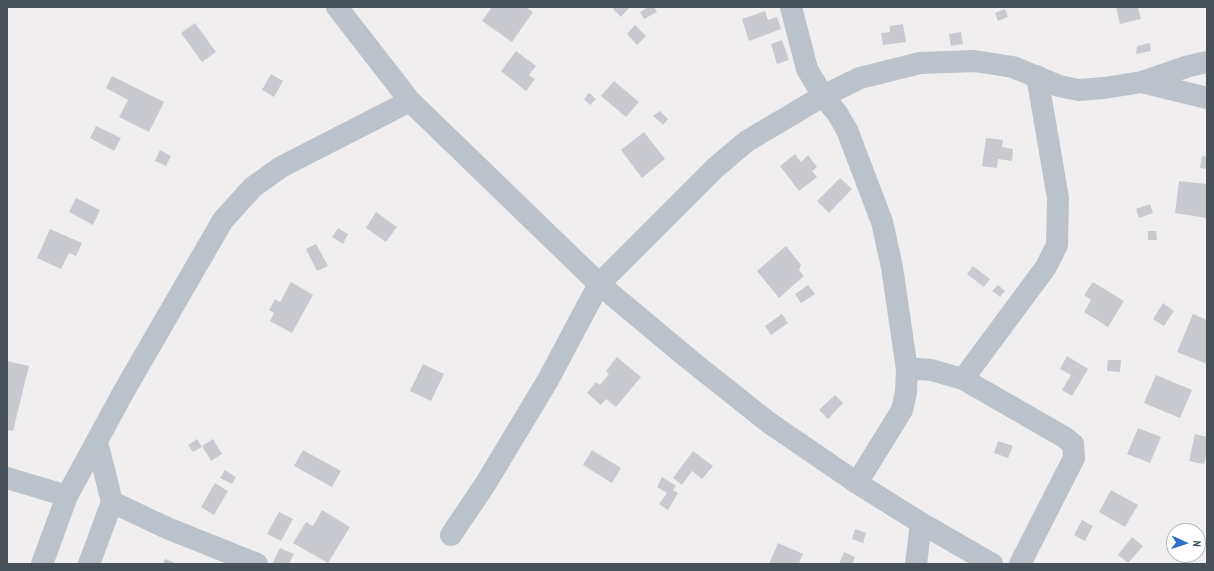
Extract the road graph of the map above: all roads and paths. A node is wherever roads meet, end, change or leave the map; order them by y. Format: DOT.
graph roads {
  1 [pos="337,7"];
  2 [pos="791,7"];
  3 [pos="1207,62"];
  4 [pos="1037,76"];
  5 [pos="1142,82"];
  6 [pos="823,96"];
  7 [pos="1207,98"];
  8 [pos="410,101"];
  9 [pos="599,284"];
  10 [pos="907,370"];
  11 [pos="963,379"];
  12 [pos="97,442"];
  13 [pos="7,478"];
  14 [pos="857,483"];
  15 [pos="67,496"];
  16 [pos="112,502"];
  17 [pos="921,523"];
  18 [pos="452,535"];
  19 [pos="42,564"];
  20 [pos="89,564"];
  21 [pos="257,564"];
  22 [pos="916,564"];
  23 [pos="992,564"];
  24 [pos="1020,564"];
  1 -- 8 [label="street"];
  2 -- 6 [label="street"];
  3 -- 5 [label="street"];
  4 -- 5 [label="street"];
  4 -- 6 [label="street"];
  4 -- 11 [label="street"];
  5 -- 7 [label="street"];
  6 -- 9 [label="street"];
  6 -- 10 [label="street"];
  8 -- 9 [label="street"];
  8 -- 12 [label="street"];
  9 -- 14 [label="street"];
  9 -- 18 [label="street"];
  10 -- 11 [label="street"];
  10 -- 14 [label="street"];
  11 -- 24 [label="street"];
  12 -- 15 [label="street"];
  12 -- 16 [label="street"];
  13 -- 15 [label="street"];
  14 -- 17 [label="street"];
  15 -- 19 [label="street"];
  16 -- 20 [label="street"];
  16 -- 21 [label="street"];
  17 -- 22 [label="street"];
  17 -- 23 [label="street"];
}
